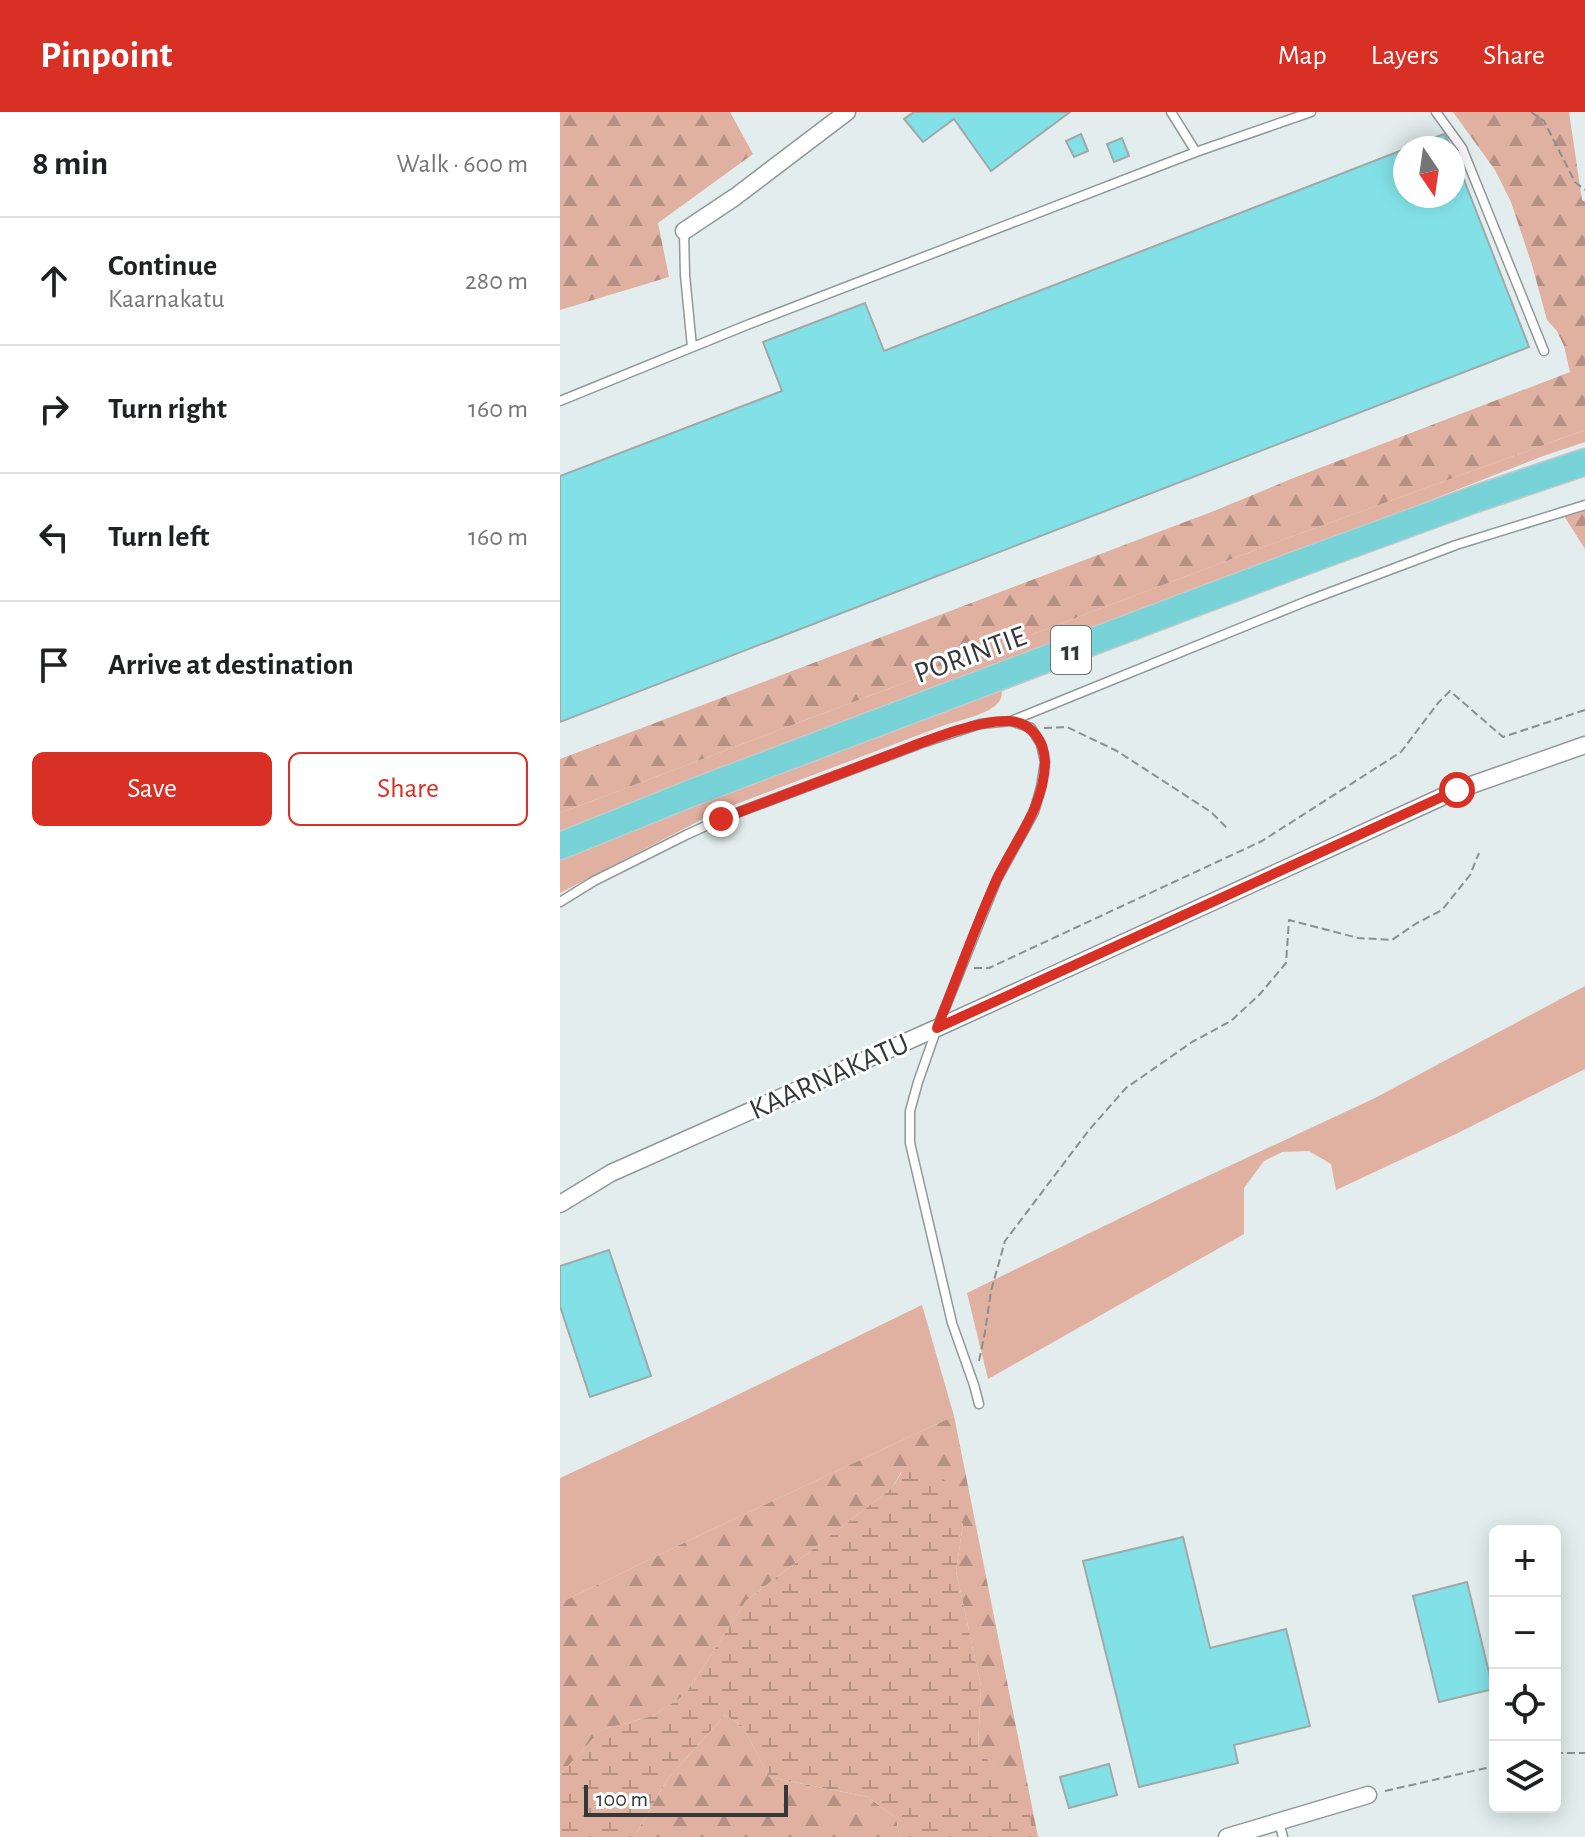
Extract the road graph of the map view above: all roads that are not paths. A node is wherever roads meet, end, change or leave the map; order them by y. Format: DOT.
graph roads {
  1 [pos="847,112"];
  2 [pos="1171,112"];
  3 [pos="1311,112"];
  4 [pos="1436,112"];
  5 [pos="1196,152"];
  6 [pos="684,231"];
  7 [pos="692,347"];
  8 [pos="1544,351"];
  9 [pos="560,401"];
  10 [pos="1585,462"];
  11 [pos="1585,505"];
  12 [pos="1011,721"];
  13 [pos="1585,745"];
  14 [pos="560,846"];
  15 [pos="560,902"];
  16 [pos="937,1028"];
  17 [pos="560,1204"];
  18 [pos="979,1404"];
  19 [pos="1368,1795"];
  20 [pos="1281,1830"];
  21 [pos="1227,1837"];
  1 -- 6 [label="street"];
  2 -- 5 [label="lane"];
  3 -- 5 [label="lane"];
  4 -- 8 [label="lane"];
  5 -- 7 [label="lane"];
  6 -- 7 [label="lane"];
  7 -- 9 [label="lane"];
  10 -- 14 [label="highway, PORINTIE / 11"];
  11 -- 12 [label="lane"];
  12 -- 15 [label="lane"];
  12 -- 16 [label="lane"];
  13 -- 16 [label="street, KAARNAKATU"];
  16 -- 17 [label="street, KAARNAKATU"];
  16 -- 18 [label="lane"];
  19 -- 20 [label="street"];
  20 -- 21 [label="street"];
}
